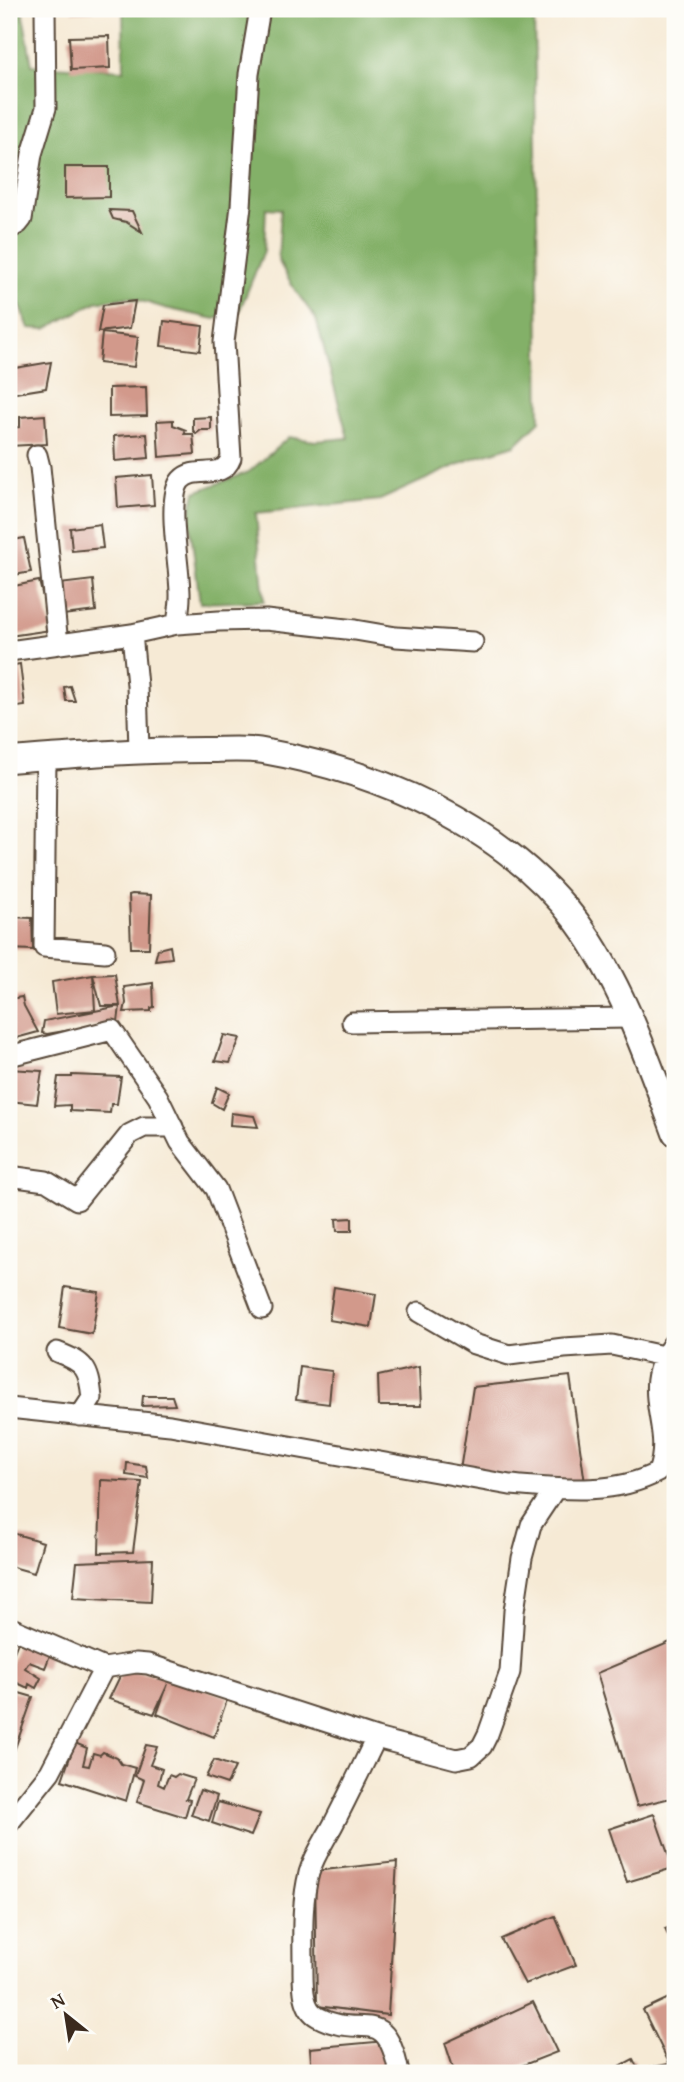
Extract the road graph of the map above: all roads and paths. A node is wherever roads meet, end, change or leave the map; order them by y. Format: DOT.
graph roads {
  1 [pos="45,9"];
  2 [pos="260,9"];
  3 [pos="9,229"];
  4 [pos="37,455"];
  5 [pos="177,624"];
  6 [pos="132,634"];
  7 [pos="473,642"];
  8 [pos="58,644"];
  9 [pos="9,651"];
  10 [pos="139,750"];
  11 [pos="46,757"];
  12 [pos="9,760"];
  13 [pos="105,952"];
  14 [pos="630,1018"];
  15 [pos="352,1022"];
  16 [pos="9,1056"];
  17 [pos="173,1127"];
  18 [pos="675,1133"];
  19 [pos="9,1176"];
  20 [pos="262,1309"];
  21 [pos="419,1312"];
  22 [pos="669,1349"];
  23 [pos="57,1352"];
  24 [pos="9,1408"];
  25 [pos="80,1416"];
  26 [pos="555,1489"];
  27 [pos="9,1627"];
  28 [pos="104,1668"];
  29 [pos="376,1738"];
  30 [pos="9,1824"];
  31 [pos="399,2073"];
  1 -- 3 [label="street"];
  2 -- 5 [label="street"];
  4 -- 8 [label="street"];
  5 -- 6 [label="street"];
  5 -- 7 [label="street"];
  6 -- 8 [label="street"];
  6 -- 10 [label="street"];
  8 -- 9 [label="street"];
  10 -- 11 [label="main road"];
  10 -- 14 [label="main road"];
  11 -- 12 [label="main road"];
  11 -- 13 [label="street"];
  14 -- 15 [label="street"];
  14 -- 18 [label="main road"];
  16 -- 17 [label="street"];
  17 -- 19 [label="street"];
  17 -- 20 [label="street"];
  21 -- 22 [label="street"];
  22 -- 26 [label="street"];
  23 -- 25 [label="street"];
  24 -- 25 [label="street"];
  25 -- 26 [label="street"];
  26 -- 29 [label="street"];
  27 -- 28 [label="street"];
  28 -- 29 [label="street"];
  28 -- 30 [label="street"];
  29 -- 31 [label="street"];
}
